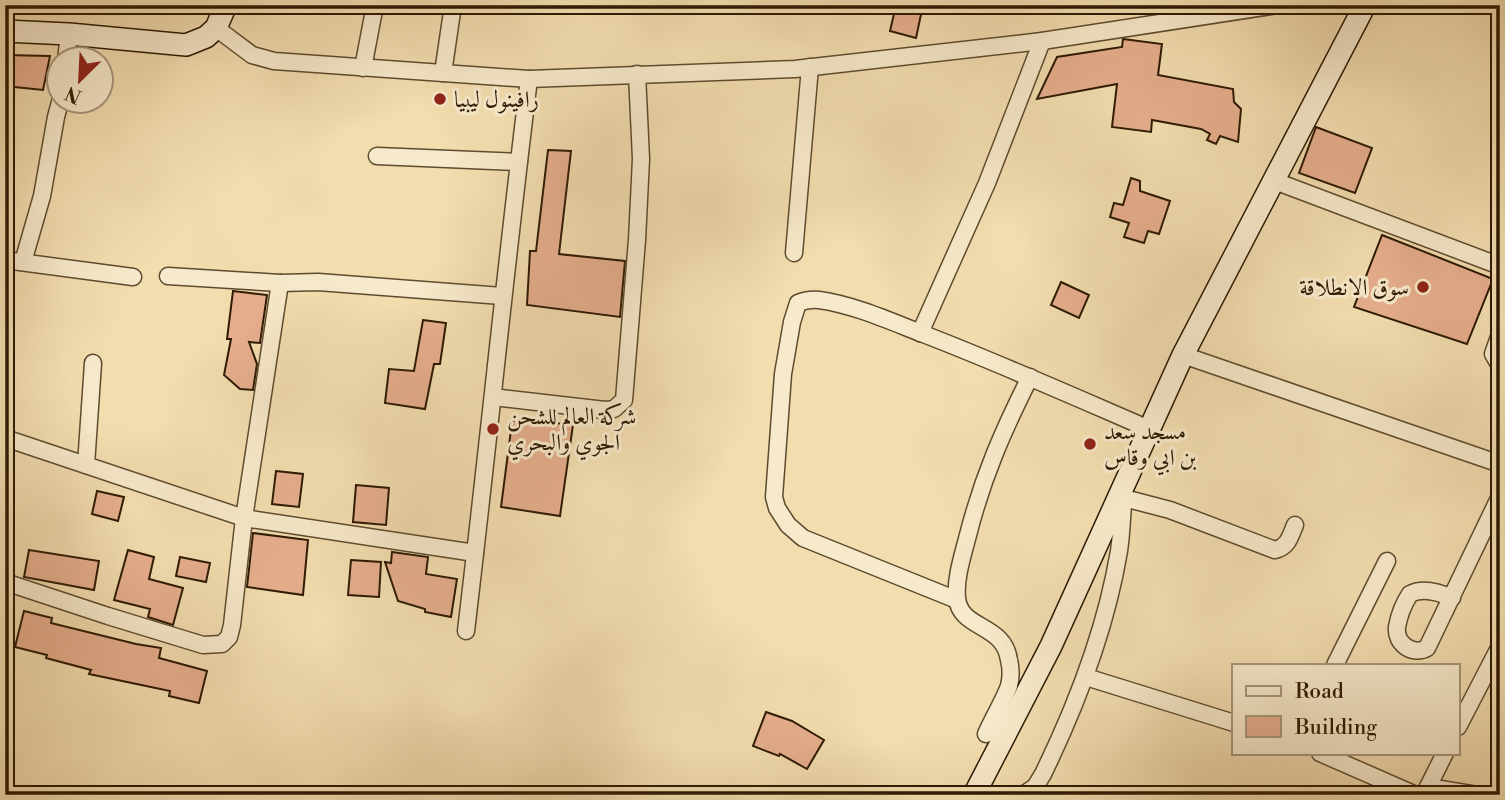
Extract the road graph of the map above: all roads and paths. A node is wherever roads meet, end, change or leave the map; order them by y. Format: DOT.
graph roads {
  1 [pos="226,5"];
  2 [pos="375,5"];
  3 [pos="453,5"];
  4 [pos="1277,5"];
  5 [pos="1365,5"];
  6 [pos="216,28"];
  7 [pos="5,31"];
  8 [pos="69,34"];
  9 [pos="1042,41"];
  10 [pos="67,46"];
  11 [pos="810,67"];
  12 [pos="363,68"];
  13 [pos="443,73"];
  14 [pos="637,74"];
  15 [pos="529,79"];
  16 [pos="56,116"];
  17 [pos="377,156"];
  18 [pos="519,162"];
  19 [pos="1272,180"];
  20 [pos="794,253"];
  21 [pos="5,260"];
  22 [pos="23,262"];
  23 [pos="1500,266"];
  24 [pos="168,276"];
  25 [pos="133,277"];
  26 [pos="280,283"];
  27 [pos="502,296"];
  28 [pos="920,333"];
  29 [pos="1500,334"];
  30 [pos="1183,355"];
  31 [pos="93,363"];
  32 [pos="1500,366"];
  33 [pos="1030,377"];
  34 [pos="493,397"];
  35 [pos="1149,429"];
  36 [pos="5,438"];
  37 [pos="1500,464"];
  38 [pos="86,465"];
  39 [pos="1125,489"];
  40 [pos="1500,496"];
  41 [pos="244,517"];
  42 [pos="1294,525"];
  43 [pos="475,553"];
  44 [pos="1387,561"];
  45 [pos="5,582"];
  46 [pos="1452,598"];
  47 [pos="957,600"];
  48 [pos="466,631"];
  49 [pos="1500,646"];
  50 [pos="1336,664"];
  51 [pos="1086,677"];
  52 [pos="1232,722"];
  53 [pos="1460,723"];
  54 [pos="986,734"];
  55 [pos="1323,754"];
  56 [pos="1444,754"];
  57 [pos="1422,792"];
  58 [pos="974,795"];
  59 [pos="1023,795"];
  60 [pos="1477,795"];
  1 -- 6 [label="street"];
  2 -- 12 [label="street"];
  3 -- 13 [label="street"];
  4 -- 9 [label="street"];
  5 -- 19 [label="street"];
  6 -- 8 [label="street"];
  6 -- 12 [label="street"];
  7 -- 8 [label="street"];
  8 -- 10 [label="street"];
  9 -- 11 [label="street"];
  9 -- 28 [label="street"];
  11 -- 14 [label="street"];
  11 -- 20 [label="street"];
  12 -- 13 [label="street"];
  13 -- 15 [label="street"];
  14 -- 15 [label="street"];
  14 -- 34 [label="street"];
  15 -- 18 [label="street"];
  16 -- 22 [label="street"];
  17 -- 18 [label="street"];
  18 -- 27 [label="street"];
  19 -- 23 [label="street"];
  19 -- 30 [label="street"];
  21 -- 22 [label="street"];
  22 -- 25 [label="street"];
  24 -- 26 [label="street"];
  26 -- 27 [label="street"];
  26 -- 41 [label="street"];
  27 -- 34 [label="street"];
  28 -- 33 [label="street"];
  28 -- 47 [label="street"];
  29 -- 32 [label="street"];
  30 -- 35 [label="street"];
  30 -- 37 [label="street"];
  31 -- 38 [label="street"];
  33 -- 35 [label="street"];
  33 -- 47 [label="street"];
  34 -- 43 [label="street"];
  35 -- 39 [label="street"];
  36 -- 38 [label="street"];
  38 -- 41 [label="street"];
  39 -- 42 [label="street"];
  39 -- 51 [label="street"];
  39 -- 58 [label="street"];
  40 -- 46 [label="street"];
  41 -- 43 [label="street"];
  41 -- 45 [label="street"];
  43 -- 48 [label="street"];
  44 -- 50 [label="street"];
  47 -- 54 [label="street"];
  49 -- 53 [label="street"];
  51 -- 52 [label="street"];
  51 -- 59 [label="street"];
  55 -- 57 [label="street"];
  56 -- 57 [label="street"];
  57 -- 60 [label="street"];
}
